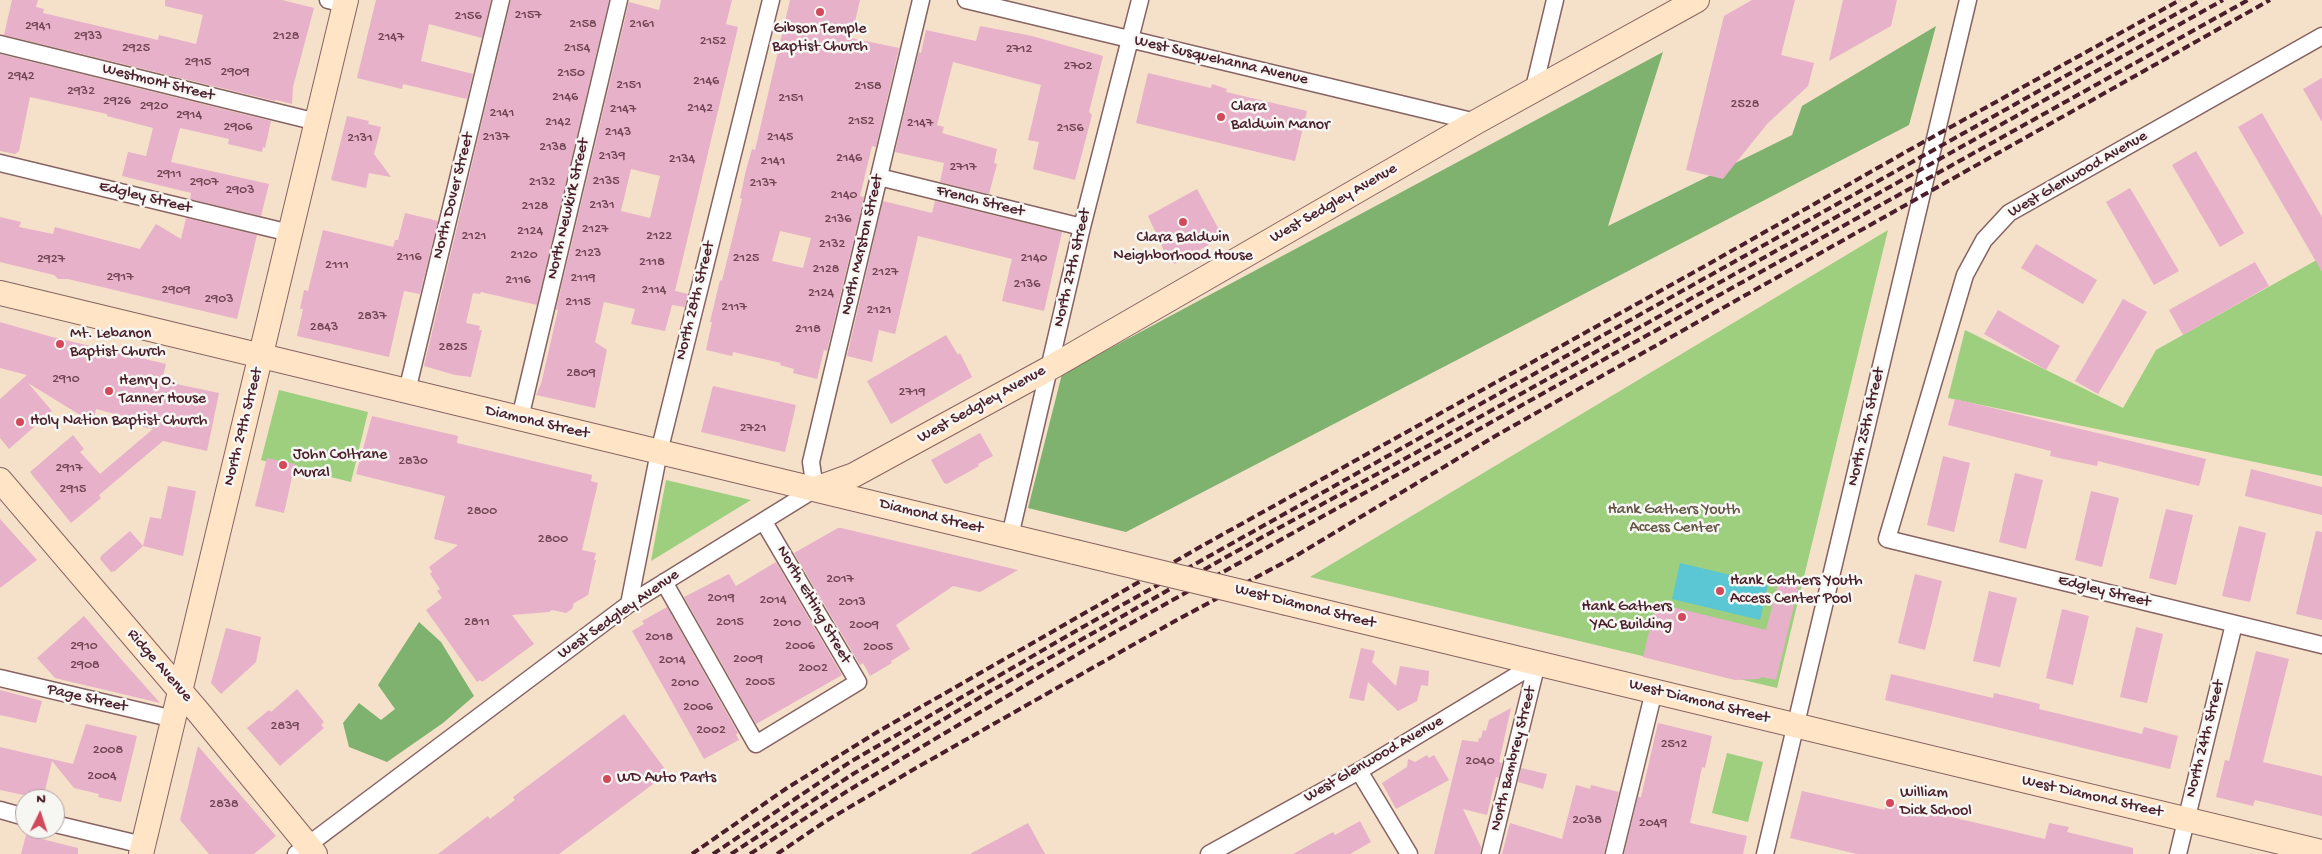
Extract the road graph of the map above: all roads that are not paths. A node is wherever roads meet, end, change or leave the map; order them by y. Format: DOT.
graph roads {
  1 [pos="501,0"];
  2 [pos="619,0"];
  3 [pos="771,0"];
  4 [pos="921,0"];
  5 [pos="966,0"];
  6 [pos="1140,0"];
  7 [pos="1555,0"];
  8 [pos="1697,0"];
  9 [pos="1968,0"];
  10 [pos="340,1"];
  11 [pos="2322,36"];
  12 [pos="1130,40"];
  13 [pos="0,44"];
  14 [pos="1533,92"];
  15 [pos="317,122"];
  16 [pos="1476,122"];
  17 [pos="0,163"];
  18 [pos="879,178"];
  19 [pos="1082,227"];
  20 [pos="290,233"];
  21 [pos="0,293"];
  22 [pos="261,356"];
  23 [pos="1050,368"];
  24 [pos="407,391"];
  25 [pos="520,418"];
  26 [pos="659,452"];
  27 [pos="0,480"];
  28 [pos="815,489"];
  29 [pos="764,522"];
  30 [pos="1010,536"];
  31 [pos="1887,539"];
  32 [pos="1075,552"];
  33 [pos="664,582"];
  34 [pos="629,604"];
  35 [pos="2234,624"];
  36 [pos="2322,645"];
  37 [pos="1537,663"];
  38 [pos="0,678"];
  39 [pos="180,691"];
  40 [pos="1654,691"];
  41 [pos="174,720"];
  42 [pos="1796,726"];
  43 [pos="1359,771"];
  44 [pos="0,813"];
  45 [pos="15,815"];
  46 [pos="2186,819"];
  47 [pos="65,827"];
  48 [pos="142,850"];
  49 [pos="306,851"];
  50 [pos="2322,852"];
  51 [pos="1209,854"];
  52 [pos="1409,854"];
  53 [pos="1490,854"];
  54 [pos="1614,854"];
  55 [pos="1765,854"];
  56 [pos="2178,854"];
  1 -- 24 [label="street, North Dover Street"];
  2 -- 25 [label="street, North Newkirk Street"];
  3 -- 26 [label="street, North 28th Street"];
  4 -- 18 [label="street, North Marston Street"];
  5 -- 12 [label="street, West Susquehanna Avenue"];
  6 -- 12 [label="street, North 27th Street"];
  7 -- 14 [label="street"];
  8 -- 14 [label="main road, West Sedgley Avenue"];
  9 -- 42 [label="street, North 25th Street"];
  10 -- 15 [label="main road, North 29th Street"];
  11 -- 31 [label="street, West Glenwood Avenue"];
  12 -- 16 [label="street, West Susquehanna Avenue"];
  12 -- 19 [label="street, North 27th Street"];
  13 -- 15 [label="street, Westmont Street"];
  14 -- 16 [label="main road, West Sedgley Avenue"];
  15 -- 20 [label="main road, North 29th Street"];
  16 -- 23 [label="main road, West Sedgley Avenue"];
  17 -- 20 [label="street, Edgley Street"];
  18 -- 19 [label="street, French Street"];
  18 -- 28 [label="street, North Marston Street"];
  19 -- 23 [label="street, North 27th Street"];
  20 -- 22 [label="main road, North 29th Street"];
  21 -- 22 [label="main road, Diamond Street"];
  22 -- 24 [label="main road, Diamond Street"];
  22 -- 39 [label="main road, North 29th Street"];
  23 -- 28 [label="main road, West Sedgley Avenue"];
  23 -- 30 [label="street, North 27th Street"];
  24 -- 25 [label="main road, Diamond Street"];
  25 -- 26 [label="main road, Diamond Street"];
  26 -- 28 [label="main road, Diamond Street"];
  26 -- 34 [label="street, North 28th Street"];
  27 -- 39 [label="main road, Ridge Avenue"];
  28 -- 29 [label="street, West Sedgley Avenue"];
  28 -- 30 [label="main road, Diamond Street"];
  29 -- 33 [label="street, West Sedgley Avenue"];
  29 -- 33 [label="street, North Etting Street"];
  30 -- 32 [label="main road, Diamond Street"];
  31 -- 35 [label="street, Edgley Street"];
  32 -- 37 [label="main road, West Diamond Street, bridge"];
  33 -- 34 [label="street, West Sedgley Avenue"];
  34 -- 49 [label="street, West Sedgley Avenue"];
  35 -- 36 [label="street, Edgley Street"];
  35 -- 46 [label="street, North 24th Street"];
  37 -- 40 [label="main road, West Diamond Street"];
  37 -- 43 [label="street, West Glenwood Avenue"];
  37 -- 53 [label="street, North Bambrey Street"];
  38 -- 41 [label="street, Page Street"];
  39 -- 41 [label="main road, North 29th Street"];
  39 -- 49 [label="main road, Ridge Avenue"];
  40 -- 42 [label="main road, West Diamond Street"];
  40 -- 54 [label="street"];
  41 -- 48 [label="main road, North 29th Street"];
  42 -- 46 [label="main road, West Diamond Street"];
  42 -- 55 [label="street, North 25th Street"];
  43 -- 51 [label="street, West Glenwood Avenue"];
  43 -- 52 [label="street"];
  44 -- 45 [label="street"];
  46 -- 50 [label="main road, West Diamond Street"];
  46 -- 56 [label="street, North 24th Street"];
  47 -- 48 [label="street"];
}
